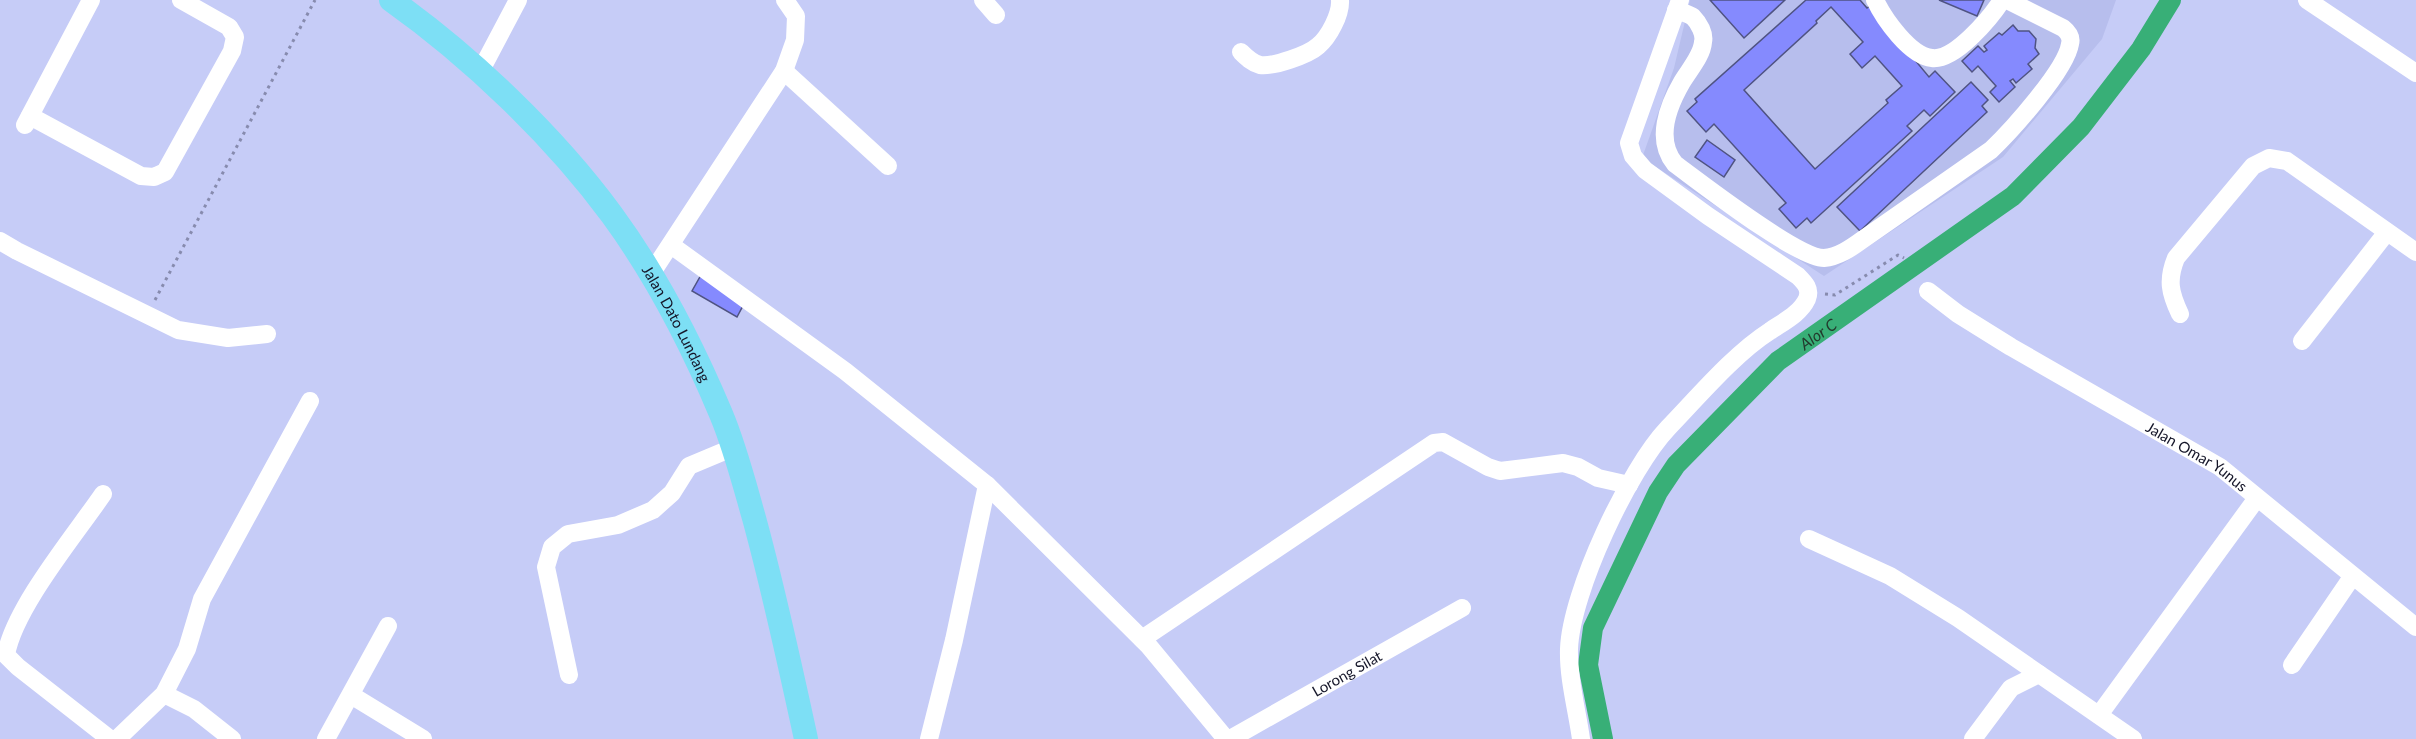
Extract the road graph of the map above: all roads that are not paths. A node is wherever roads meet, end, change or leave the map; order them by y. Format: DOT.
graph roads {
  1 [pos="92,0"];
  2 [pos="181,0"];
  3 [pos="391,0"];
  4 [pos="518,0"];
  5 [pos="785,0"];
  6 [pos="983,0"];
  7 [pos="1340,0"];
  8 [pos="1875,0"];
  9 [pos="2004,0"];
  10 [pos="2307,0"];
  11 [pos="1678,5"];
  12 [pos="996,15"];
  13 [pos="1241,52"];
  14 [pos="784,71"];
  15 [pos="480,72"];
  16 [pos="2416,73"];
  17 [pos="888,166"];
  18 [pos="2387,232"];
  19 [pos="0,241"];
  20 [pos="671,245"];
  21 [pos="2416,252"];
  22 [pos="651,274"];
  23 [pos="1928,291"];
  24 [pos="2180,314"];
  25 [pos="267,334"];
  26 [pos="2302,341"];
  27 [pos="310,401"];
  28 [pos="732,448"];
  29 [pos="987,485"];
  30 [pos="1629,485"];
  31 [pos="103,494"];
  32 [pos="2257,498"];
  33 [pos="1809,539"];
  34 [pos="2352,577"];
  35 [pos="1462,608"];
  36 [pos="388,626"];
  37 [pos="2416,627"];
  38 [pos="1142,639"];
  39 [pos="3,659"];
  40 [pos="2292,664"];
  41 [pos="2039,674"];
  42 [pos="569,675"];
  43 [pos="164,694"];
  44 [pos="351,695"];
  45 [pos="2099,715"];
  46 [pos="110,739"];
  47 [pos="117,739"];
  48 [pos="232,739"];
  49 [pos="326,739"];
  50 [pos="423,739"];
  51 [pos="806,739"];
  52 [pos="929,739"];
  53 [pos="1228,739"];
  54 [pos="1581,739"];
  55 [pos="1974,739"];
  56 [pos="2133,739"];
  1 -- 2 [label="street"];
  3 -- 15 [label="main road, Jalan Dato Lundang"];
  4 -- 15 [label="street"];
  5 -- 14 [label="street"];
  6 -- 12 [label="street"];
  7 -- 13 [label="street"];
  8 -- 9 [label="street"];
  9 -- 11 [label="street"];
  10 -- 16 [label="street"];
  11 -- 30 [label="street"];
  14 -- 17 [label="street"];
  14 -- 20 [label="street"];
  15 -- 22 [label="main road, Jalan Dato Lundang"];
  18 -- 21 [label="street"];
  18 -- 24 [label="street"];
  18 -- 26 [label="street"];
  19 -- 25 [label="street"];
  20 -- 22 [label="street"];
  20 -- 29 [label="street"];
  22 -- 28 [label="main road, Jalan Dato Lundang"];
  23 -- 32 [label="street, Jalan Omar Yunus"];
  27 -- 43 [label="street"];
  28 -- 42 [label="street"];
  28 -- 51 [label="main road, Jalan Dato Lundang"];
  29 -- 38 [label="street"];
  29 -- 52 [label="street"];
  30 -- 38 [label="street"];
  30 -- 54 [label="street"];
  31 -- 39 [label="street"];
  32 -- 34 [label="street, Jalan Omar Yunus"];
  32 -- 45 [label="street"];
  33 -- 41 [label="street"];
  34 -- 37 [label="street, Jalan Omar Yunus"];
  34 -- 40 [label="street"];
  35 -- 53 [label="street, Lorong Silat"];
  36 -- 44 [label="street"];
  38 -- 53 [label="street"];
  39 -- 46 [label="street"];
  41 -- 45 [label="street"];
  41 -- 55 [label="street"];
  43 -- 47 [label="street"];
  43 -- 48 [label="street"];
  44 -- 49 [label="street"];
  44 -- 50 [label="street"];
  45 -- 56 [label="street"];
}
